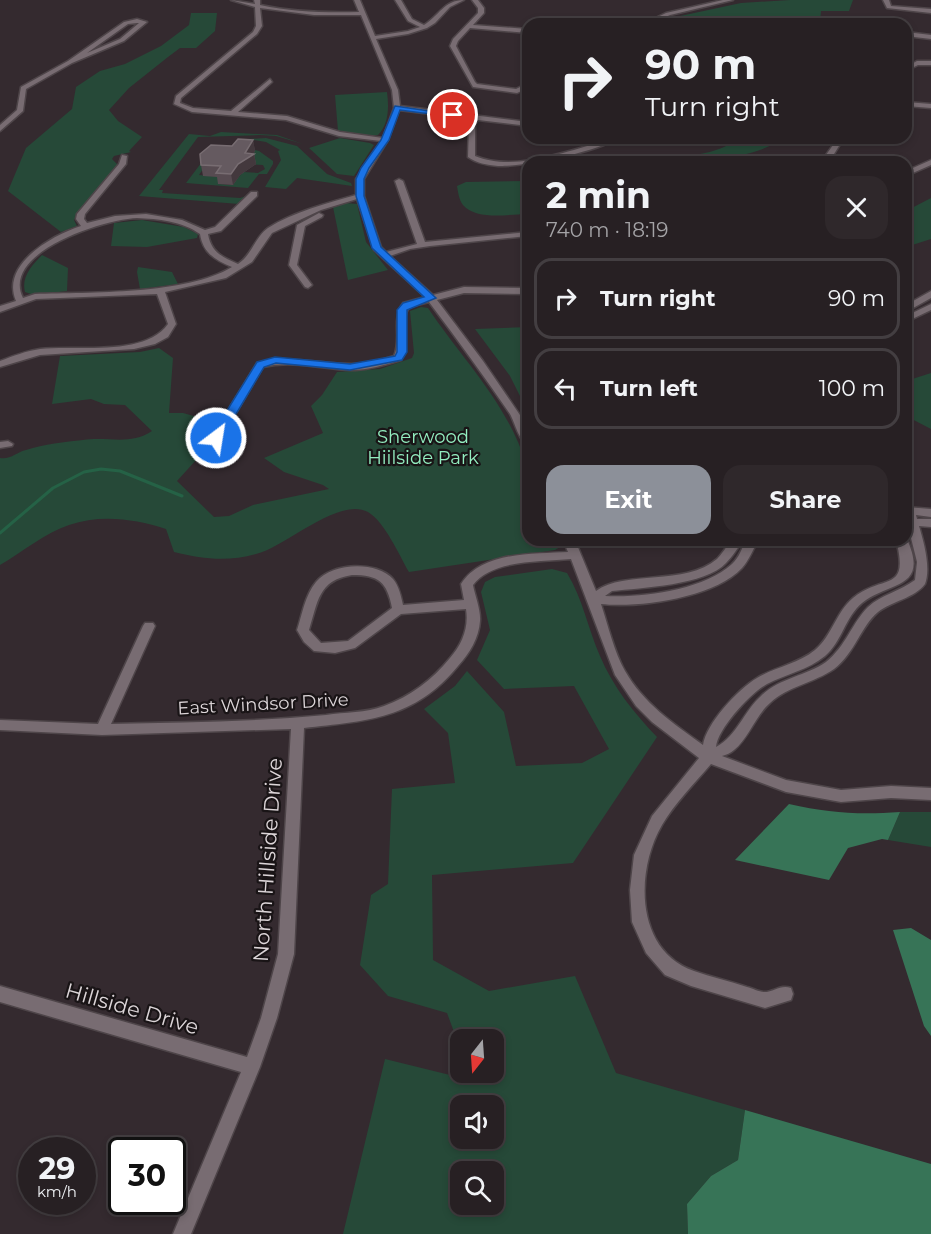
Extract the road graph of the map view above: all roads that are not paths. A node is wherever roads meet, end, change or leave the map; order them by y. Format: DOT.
graph roads {
  1 [pos="234,0"];
  2 [pos="357,0"];
  3 [pos="398,0"];
  4 [pos="461,0"];
  5 [pos="475,0"];
  6 [pos="730,0"];
  7 [pos="886,0"];
  8 [pos="257,3"];
  9 [pos="931,11"];
  10 [pos="363,13"];
  11 [pos="659,18"];
  12 [pos="471,26"];
  13 [pos="425,27"];
  14 [pos="522,30"];
  15 [pos="912,35"];
  16 [pos="931,37"];
  17 [pos="373,38"];
  18 [pos="70,62"];
  19 [pos="931,63"];
  20 [pos="912,64"];
  21 [pos="270,81"];
  22 [pos="522,88"];
  23 [pos="912,104"];
  24 [pos="931,106"];
  25 [pos="397,108"];
  26 [pos="233,113"];
  27 [pos="476,117"];
  28 [pos="522,123"];
  29 [pos="1,128"];
  30 [pos="385,140"];
  31 [pos="600,144"];
  32 [pos="124,156"];
  33 [pos="550,156"];
  34 [pos="931,162"];
  35 [pos="522,163"];
  36 [pos="912,171"];
  37 [pos="399,181"];
  38 [pos="254,194"];
  39 [pos="360,196"];
  40 [pos="318,208"];
  41 [pos="86,227"];
  42 [pos="204,233"];
  43 [pos="522,235"];
  44 [pos="422,246"];
  45 [pos="385,255"];
  46 [pos="239,267"];
  47 [pos="308,285"];
  48 [pos="160,291"];
  49 [pos="522,291"];
  50 [pos="931,294"];
  51 [pos="431,298"];
  52 [pos="21,301"];
  53 [pos="912,305"];
  54 [pos="931,307"];
  55 [pos="0,309"];
  56 [pos="912,316"];
  57 [pos="0,364"];
  58 [pos="522,428"];
  59 [pos="216,438"];
  60 [pos="931,513"];
  61 [pos="912,516"];
  62 [pos="912,518"];
  63 [pos="931,523"];
  64 [pos="912,527"];
  65 [pos="571,546"];
  66 [pos="733,546"];
  67 [pos="749,546"];
  68 [pos="904,546"];
  69 [pos="575,555"];
  70 [pos="593,599"];
  71 [pos="470,604"];
  72 [pos="398,610"];
  73 [pos="149,626"];
  74 [pos="298,723"];
  75 [pos="0,725"];
  76 [pos="102,730"];
  77 [pos="708,757"];
  78 [pos="931,794"];
  79 [pos="0,994"];
  80 [pos="785,994"];
  81 [pos="252,1067"];
  82 [pos="182,1234"];
  1 -- 8 [label="street"];
  2 -- 10 [label="street"];
  3 -- 13 [label="street"];
  4 -- 13 [label="street"];
  5 -- 12 [label="street"];
  6 -- 11 [label="street"];
  7 -- 9 [label="street"];
  8 -- 10 [label="street"];
  8 -- 26 [label="street"];
  10 -- 17 [label="street"];
  12 -- 14 [label="street"];
  12 -- 22 [label="street"];
  13 -- 17 [label="street"];
  15 -- 16 [label="street"];
  17 -- 25 [label="street"];
  18 -- 18 [label="street"];
  18 -- 29 [label="street"];
  19 -- 20 [label="street"];
  21 -- 26 [label="street"];
  23 -- 24 [label="street"];
  25 -- 27 [label="street"];
  25 -- 30 [label="street"];
  26 -- 30 [label="street"];
  27 -- 28 [label="street"];
  27 -- 35 [label="street"];
  30 -- 39 [label="street"];
  31 -- 33 [label="street"];
  32 -- 41 [label="street"];
  34 -- 36 [label="street"];
  37 -- 44 [label="street"];
  38 -- 42 [label="street"];
  39 -- 40 [label="street"];
  39 -- 45 [label="street"];
  40 -- 46 [label="street"];
  40 -- 47 [label="street"];
  41 -- 42 [label="street"];
  41 -- 52 [label="street"];
  42 -- 46 [label="street"];
  43 -- 44 [label="street"];
  44 -- 45 [label="street"];
  45 -- 51 [label="street"];
  46 -- 48 [label="street"];
  48 -- 52 [label="street"];
  48 -- 57 [label="street"];
  49 -- 51 [label="street"];
  50 -- 53 [label="street"];
  51 -- 58 [label="street"];
  51 -- 59 [label="street"];
  52 -- 55 [label="street"];
  54 -- 56 [label="street"];
  60 -- 61 [label="street"];
  62 -- 63 [label="street"];
  64 -- 77 [label="street"];
  65 -- 69 [label="street"];
  66 -- 70 [label="street"];
  67 -- 70 [label="street"];
  68 -- 77 [label="street"];
  69 -- 70 [label="street"];
  69 -- 71 [label="street, East Windsor Drive"];
  70 -- 77 [label="street"];
  71 -- 72 [label="street"];
  71 -- 74 [label="street, East Windsor Drive"];
  72 -- 72 [label="street"];
  73 -- 76 [label="street"];
  74 -- 76 [label="street, East Windsor Drive"];
  74 -- 81 [label="street, North Hillside Drive"];
  75 -- 76 [label="street, East Windsor Drive"];
  77 -- 78 [label="street"];
  77 -- 80 [label="street"];
  79 -- 81 [label="street, Hillside Drive"];
  81 -- 82 [label="street, North Hillside Drive"];
}
